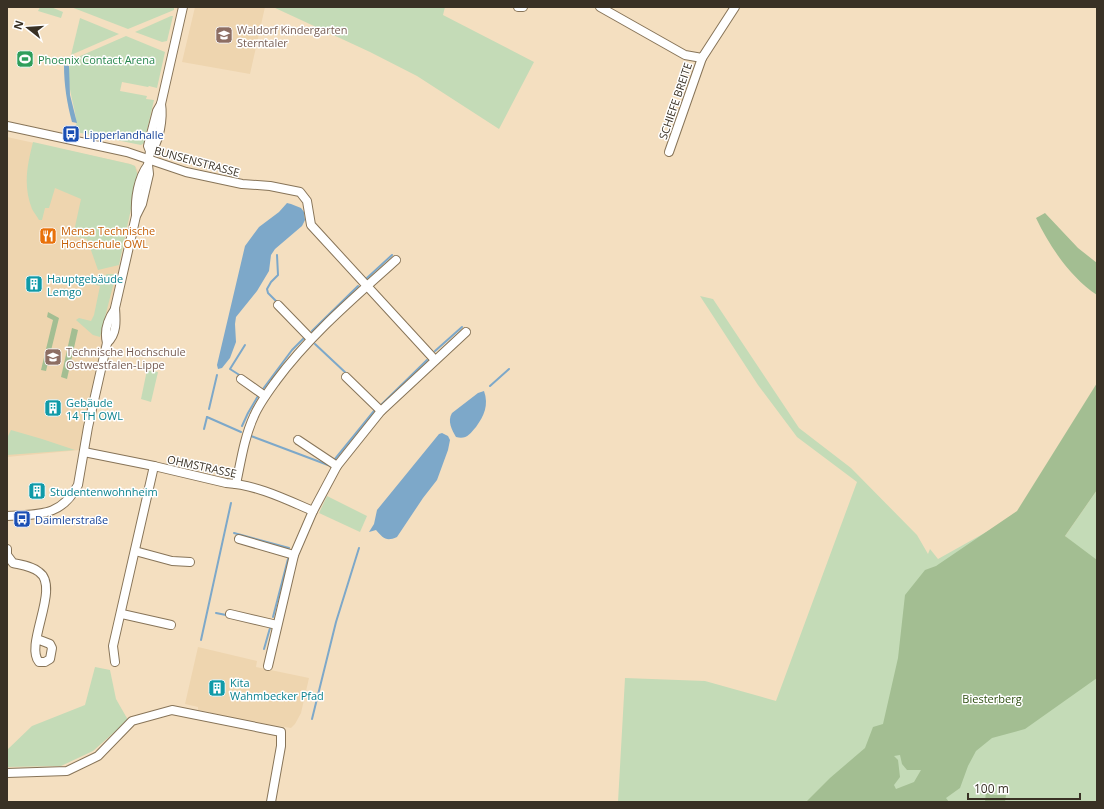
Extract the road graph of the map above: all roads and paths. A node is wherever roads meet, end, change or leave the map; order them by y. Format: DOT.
graph roads {
  1 [pos="183,7"];
  2 [pos="518,7"];
  3 [pos="523,7"];
  4 [pos="600,7"];
  5 [pos="735,7"];
  6 [pos="702,58"];
  7 [pos="7,126"];
  8 [pos="669,152"];
  9 [pos="149,159"];
  10 [pos="396,260"];
  11 [pos="367,287"];
  12 [pos="278,305"];
  13 [pos="466,332"];
  14 [pos="311,339"];
  15 [pos="435,360"];
  16 [pos="346,377"];
  17 [pos="241,379"];
  18 [pos="266,396"];
  19 [pos="381,411"];
  20 [pos="298,440"];
  21 [pos="84,452"];
  22 [pos="154,466"];
  23 [pos="337,466"];
  24 [pos="236,484"];
  25 [pos="313,511"];
  26 [pos="7,516"];
  27 [pos="239,538"];
  28 [pos="7,549"];
  29 [pos="135,551"];
  30 [pos="294,555"];
  31 [pos="190,562"];
  32 [pos="122,614"];
  33 [pos="230,614"];
  34 [pos="277,625"];
  35 [pos="171,626"];
  36 [pos="37,639"];
  37 [pos="115,662"];
  38 [pos="268,666"];
  39 [pos="7,773"];
  40 [pos="271,802"];
  1 -- 9 [label="street"];
  2 -- 3 [label="street"];
  4 -- 6 [label="street, SCHIEFE BREITE"];
  5 -- 6 [label="street, SCHIEFE BREITE"];
  6 -- 8 [label="street, SCHIEFE BREITE"];
  7 -- 9 [label="street, BUNSENSTRASSE"];
  9 -- 11 [label="street, BUNSENSTRASSE"];
  9 -- 21 [label="street"];
  10 -- 11 [label="street"];
  11 -- 14 [label="street"];
  11 -- 15 [label="street"];
  12 -- 14 [label="street"];
  13 -- 15 [label="street"];
  14 -- 18 [label="street"];
  15 -- 19 [label="street"];
  16 -- 19 [label="street"];
  17 -- 18 [label="street"];
  18 -- 24 [label="street"];
  19 -- 23 [label="street"];
  20 -- 23 [label="street"];
  21 -- 22 [label="street, OHMSTRASSE"];
  21 -- 26 [label="street"];
  22 -- 24 [label="street, OHMSTRASSE"];
  22 -- 29 [label="street"];
  23 -- 25 [label="street"];
  24 -- 25 [label="street, OHMSTRASSE"];
  25 -- 30 [label="street"];
  27 -- 30 [label="street"];
  28 -- 36 [label="street"];
  29 -- 31 [label="street"];
  29 -- 32 [label="street"];
  30 -- 34 [label="street"];
  32 -- 35 [label="street"];
  32 -- 37 [label="street"];
  33 -- 34 [label="street"];
  34 -- 38 [label="street"];
  39 -- 40 [label="street"];
}
